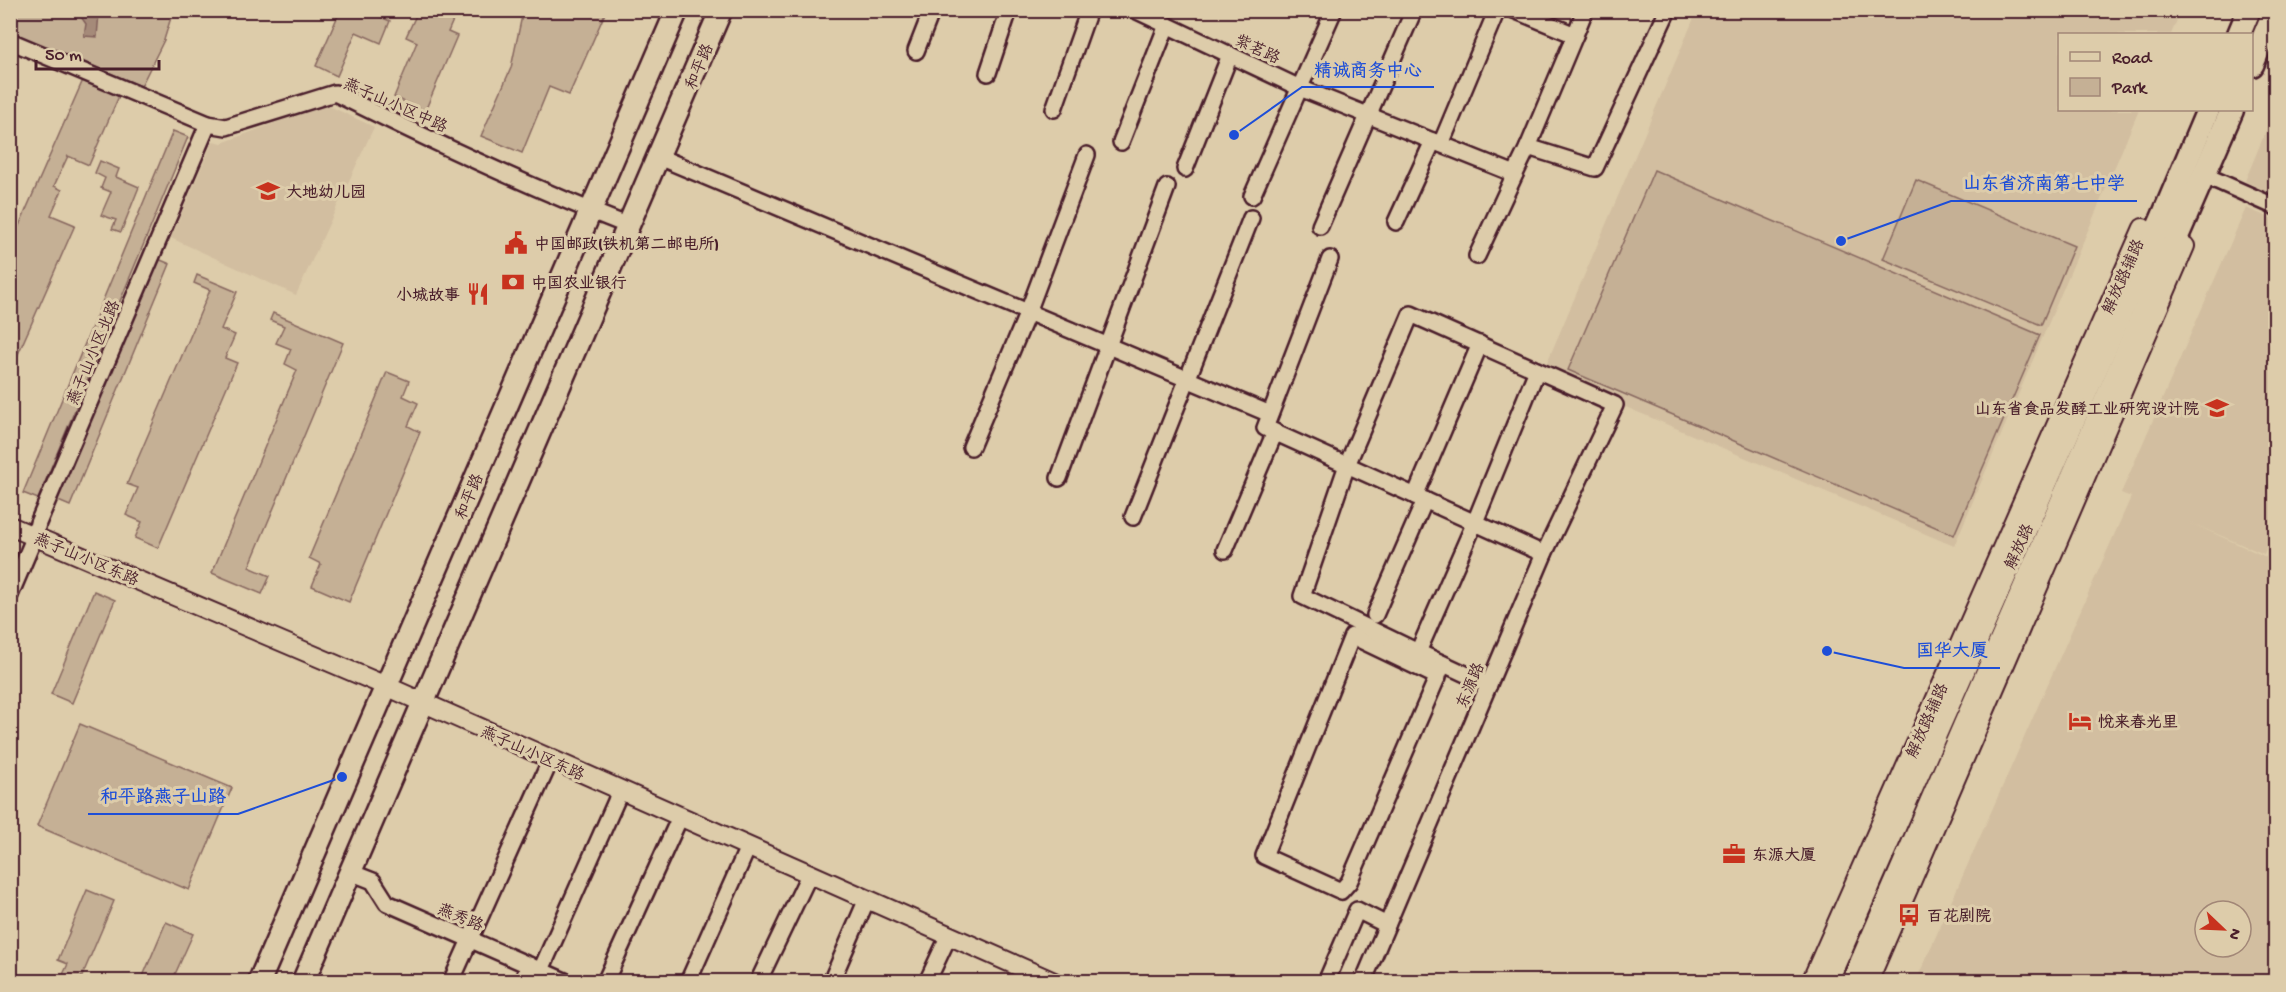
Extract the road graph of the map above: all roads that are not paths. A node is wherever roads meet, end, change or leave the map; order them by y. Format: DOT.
graph roads {
  1 [pos="677,10"];
  2 [pos="722,10"];
  3 [pos="932,10"];
  4 [pos="1009,10"];
  5 [pos="1089,10"];
  6 [pos="1136,10"];
  7 [pos="1334,10"];
  8 [pos="1414,10"];
  9 [pos="1497,10"];
  10 [pos="1514,10"];
  11 [pos="1585,10"];
  12 [pos="1668,10"];
  13 [pos="2249,10"];
  14 [pos="2275,10"];
  15 [pos="1167,26"];
  16 [pos="2239,33"];
  17 [pos="1575,35"];
  18 [pos="10,41"];
  19 [pos="916,51"];
  20 [pos="1230,55"];
  21 [pos="2253,63"];
  22 [pos="988,73"];
  23 [pos="1300,88"];
  24 [pos="1054,109"];
  25 [pos="2208,111"];
  26 [pos="2232,111"];
  27 [pos="1369,115"];
  28 [pos="208,124"];
  29 [pos="1121,142"];
  30 [pos="1437,142"];
  31 [pos="1528,147"];
  32 [pos="1088,155"];
  33 [pos="658,157"];
  34 [pos="1185,170"];
  35 [pos="1515,174"];
  36 [pos="2204,175"];
  37 [pos="1167,187"];
  38 [pos="1252,196"];
  39 [pos="2276,207"];
  40 [pos="591,211"];
  41 [pos="1251,218"];
  42 [pos="1396,222"];
  43 [pos="629,226"];
  44 [pos="1320,226"];
  45 [pos="2168,231"];
  46 [pos="1477,256"];
  47 [pos="1330,260"];
  48 [pos="1028,312"];
  49 [pos="1480,344"];
  50 [pos="1108,345"];
  51 [pos="1537,370"];
  52 [pos="1187,379"];
  53 [pos="1270,414"];
  54 [pos="1275,432"];
  55 [pos="972,447"];
  56 [pos="1347,465"];
  57 [pos="1059,477"];
  58 [pos="1420,498"];
  59 [pos="1133,517"];
  60 [pos="1474,522"];
  61 [pos="10,526"];
  62 [pos="35,536"];
  63 [pos="1225,550"];
  64 [pos="1544,554"];
  65 [pos="10,595"];
  66 [pos="1375,615"];
  67 [pos="1418,652"];
  68 [pos="1441,670"];
  69 [pos="1489,685"];
  70 [pos="386,686"];
  71 [pos="424,703"];
  72 [pos="551,759"];
  73 [pos="619,790"];
  74 [pos="680,817"];
  75 [pos="748,847"];
  76 [pos="350,872"];
  77 [pos="810,873"];
  78 [pos="867,899"];
  79 [pos="1387,925"];
  80 [pos="949,935"];
  81 [pos="470,939"];
  82 [pos="535,968"];
  83 [pos="259,981"];
  84 [pos="303,981"];
  85 [pos="451,981"];
  86 [pos="522,981"];
  87 [pos="567,981"];
  88 [pos="605,981"];
  89 [pos="688,981"];
  90 [pos="758,981"];
  91 [pos="831,981"];
  92 [pos="927,981"];
  93 [pos="1054,981"];
  94 [pos="1326,981"];
  95 [pos="1363,981"];
  96 [pos="1811,981"];
  97 [pos="1826,981"];
  98 [pos="1853,981"];
  99 [pos="1868,981"];
  1 -- 40 [label="main road, 和平路"];
  2 -- 33 [label="main road, 和平路"];
  3 -- 19 [label="street"];
  4 -- 22 [label="street"];
  5 -- 24 [label="street"];
  6 -- 15 [label="street, 紫茗路"];
  7 -- 23 [label="street"];
  8 -- 27 [label="street"];
  9 -- 30 [label="street"];
  10 -- 17 [label="street"];
  11 -- 17 [label="street"];
  12 -- 31 [label="street"];
  13 -- 16 [label="main road"];
  14 -- 21 [label="main road"];
  15 -- 20 [label="street, 紫茗路"];
  15 -- 29 [label="street"];
  17 -- 31 [label="street"];
  18 -- 28 [label="street, 燕子山小区中路"];
  20 -- 23 [label="street, 紫茗路"];
  20 -- 34 [label="street"];
  23 -- 27 [label="street, 紫茗路"];
  23 -- 38 [label="street"];
  25 -- 45 [label="main road, 解放路"];
  26 -- 36 [label="main road, 解放路"];
  27 -- 30 [label="street, 紫茗路"];
  27 -- 44 [label="street"];
  28 -- 40 [label="street, 燕子山小区中路"];
  28 -- 62 [label="street, 燕子山小区北路"];
  30 -- 35 [label="street, 紫茗路"];
  30 -- 42 [label="street"];
  31 -- 35 [label="street"];
  32 -- 48 [label="street"];
  33 -- 43 [label="main road, 和平路"];
  33 -- 48 [label="street"];
  35 -- 46 [label="street"];
  36 -- 39 [label="street"];
  36 -- 45 [label="main road, 解放路"];
  37 -- 50 [label="street"];
  40 -- 43 [label="street, 燕子山小区中路"];
  40 -- 70 [label="main road, 和平路"];
  41 -- 52 [label="street"];
  43 -- 71 [label="main road, 和平路"];
  45 -- 96 [label="street, 解放路辅路"];
  45 -- 97 [label="main road, 解放路"];
  45 -- 98 [label="main road, 解放路"];
  45 -- 99 [label="street"];
  47 -- 53 [label="street"];
  48 -- 50 [label="street"];
  48 -- 55 [label="street"];
  49 -- 51 [label="street"];
  49 -- 56 [label="street"];
  49 -- 58 [label="street"];
  50 -- 52 [label="street"];
  50 -- 57 [label="street"];
  51 -- 60 [label="street"];
  51 -- 64 [label="street, 东源路"];
  52 -- 53 [label="street"];
  52 -- 59 [label="street"];
  53 -- 54 [label="street"];
  54 -- 56 [label="street"];
  54 -- 63 [label="street"];
  56 -- 58 [label="street"];
  56 -- 67 [label="street"];
  58 -- 60 [label="street"];
  58 -- 66 [label="street"];
  60 -- 64 [label="street"];
  60 -- 67 [label="street"];
  61 -- 62 [label="street, 燕子山小区东路"];
  62 -- 65 [label="street, 燕子山小区北路"];
  62 -- 70 [label="street, 燕子山小区东路"];
  64 -- 69 [label="street, 东源路"];
  67 -- 68 [label="street"];
  68 -- 68 [label="street"];
  68 -- 69 [label="street"];
  69 -- 79 [label="street, 东源路"];
  70 -- 71 [label="street, 燕子山小区东路"];
  70 -- 83 [label="main road, 和平路"];
  71 -- 72 [label="street, 燕子山小区东路"];
  71 -- 76 [label="main road, 和平路"];
  72 -- 73 [label="street, 燕子山小区东路"];
  72 -- 81 [label="street"];
  73 -- 74 [label="street, 燕子山小区东路"];
  73 -- 82 [label="street"];
  74 -- 75 [label="street, 燕子山小区东路"];
  74 -- 88 [label="street"];
  75 -- 77 [label="street, 燕子山小区东路"];
  75 -- 89 [label="street"];
  76 -- 81 [label="street, 燕秀路"];
  76 -- 84 [label="main road, 和平路"];
  77 -- 78 [label="street, 燕子山小区东路"];
  77 -- 90 [label="street"];
  78 -- 80 [label="street, 燕子山小区东路"];
  78 -- 91 [label="street"];
  79 -- 94 [label="street"];
  79 -- 95 [label="street, 东源路"];
  80 -- 92 [label="street"];
  80 -- 93 [label="street, 燕子山小区东路"];
  81 -- 82 [label="street, 燕秀路"];
  81 -- 85 [label="street"];
  82 -- 86 [label="street"];
  82 -- 87 [label="street, 燕秀路"];
}
